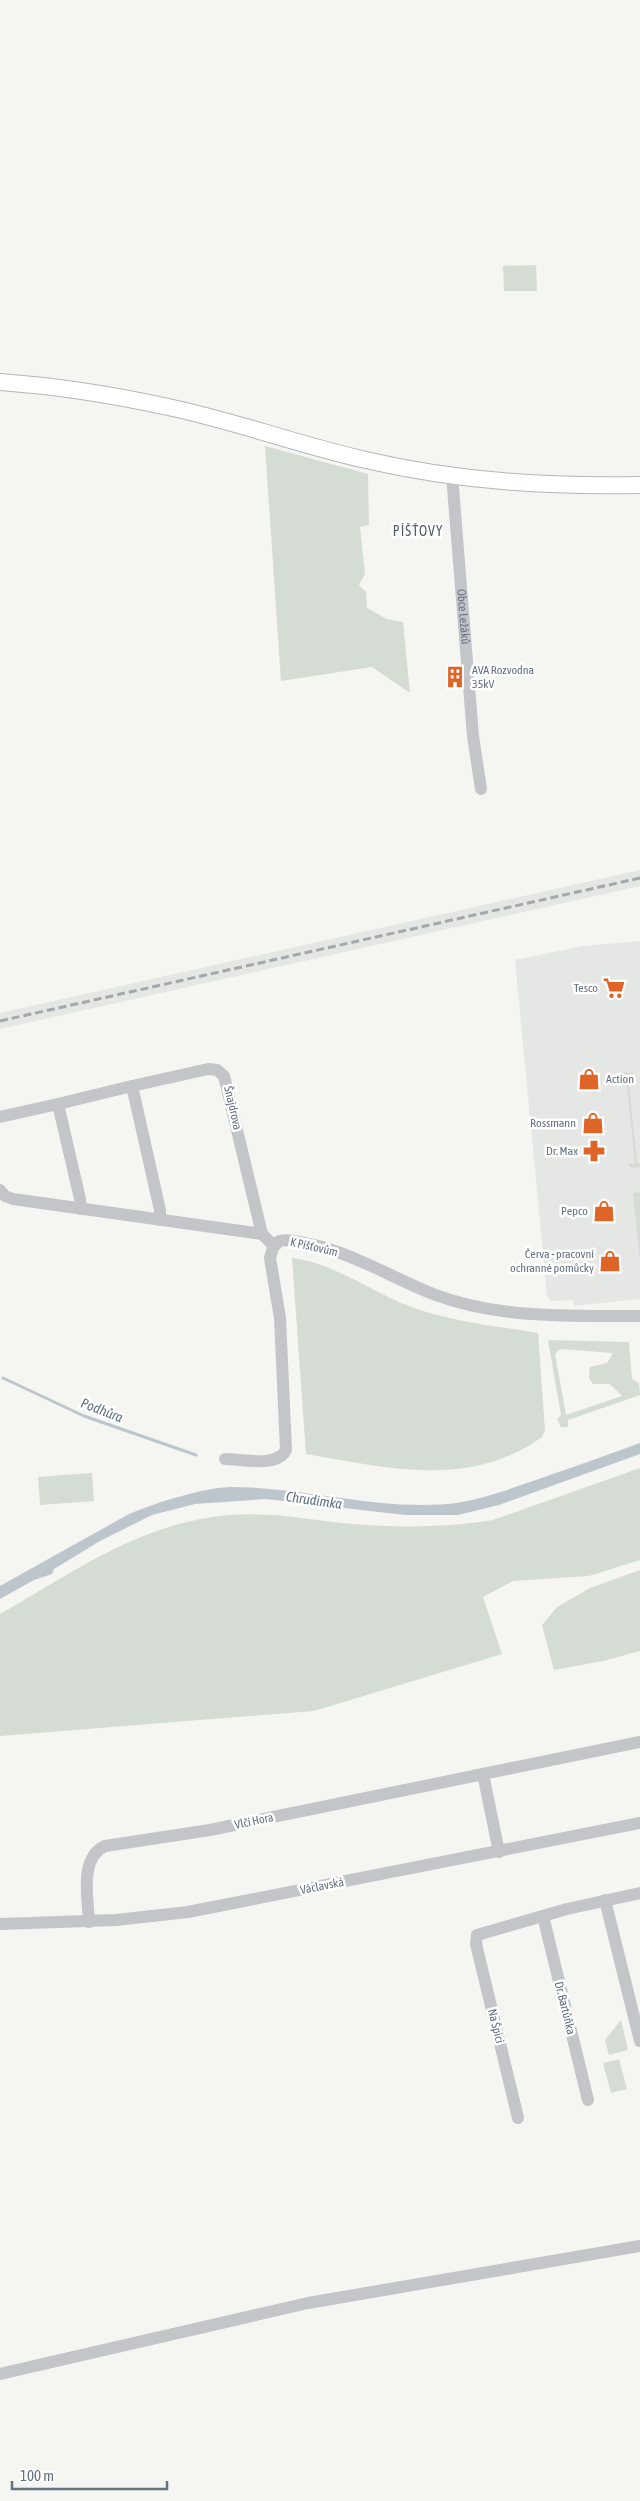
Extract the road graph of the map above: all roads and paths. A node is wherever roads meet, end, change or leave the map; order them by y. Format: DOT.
graph roads {
  1 [pos="0,382"];
  2 [pos="452,475"];
  3 [pos="640,485"];
  4 [pos="481,789"];
  5 [pos="132,1086"];
  6 [pos="58,1104"];
  7 [pos="0,1117"];
  8 [pos="0,1190"];
  9 [pos="81,1209"];
  10 [pos="160,1220"];
  11 [pos="262,1234"];
  12 [pos="274,1246"];
  13 [pos="640,1316"];
  14 [pos="226,1458"];
  15 [pos="640,1742"];
  16 [pos="483,1774"];
  17 [pos="640,1823"];
  18 [pos="499,1852"];
  19 [pos="640,1893"];
  20 [pos="605,1900"];
  21 [pos="543,1916"];
  22 [pos="89,1922"];
  23 [pos="0,1924"];
  24 [pos="640,2041"];
  25 [pos="588,2100"];
  26 [pos="518,2118"];
  27 [pos="640,2246"];
  28 [pos="0,2374"];
  1 -- 2 [label="main road"];
  2 -- 3 [label="main road"];
  2 -- 4 [label="street, Obce Ležáků"];
  5 -- 6 [label="street, Šnajdrova"];
  5 -- 10 [label="street"];
  5 -- 11 [label="street, Šnajdrova"];
  6 -- 7 [label="street, Šnajdrova"];
  6 -- 9 [label="street"];
  8 -- 9 [label="street"];
  9 -- 10 [label="street"];
  10 -- 11 [label="street"];
  11 -- 12 [label="street"];
  12 -- 13 [label="street, K Píšťovům"];
  12 -- 14 [label="street, K Píšťovům"];
  15 -- 16 [label="street, Vlčí Hora"];
  16 -- 18 [label="street"];
  16 -- 22 [label="street, Vlčí Hora"];
  17 -- 18 [label="street, Václavská"];
  18 -- 22 [label="street, Václavská"];
  19 -- 20 [label="street"];
  20 -- 21 [label="street"];
  20 -- 24 [label="street"];
  21 -- 25 [label="street, Dr. Bartůňka"];
  21 -- 26 [label="street, Na Špici"];
  22 -- 23 [label="street, Václavská"];
  27 -- 28 [label="street"];
}
